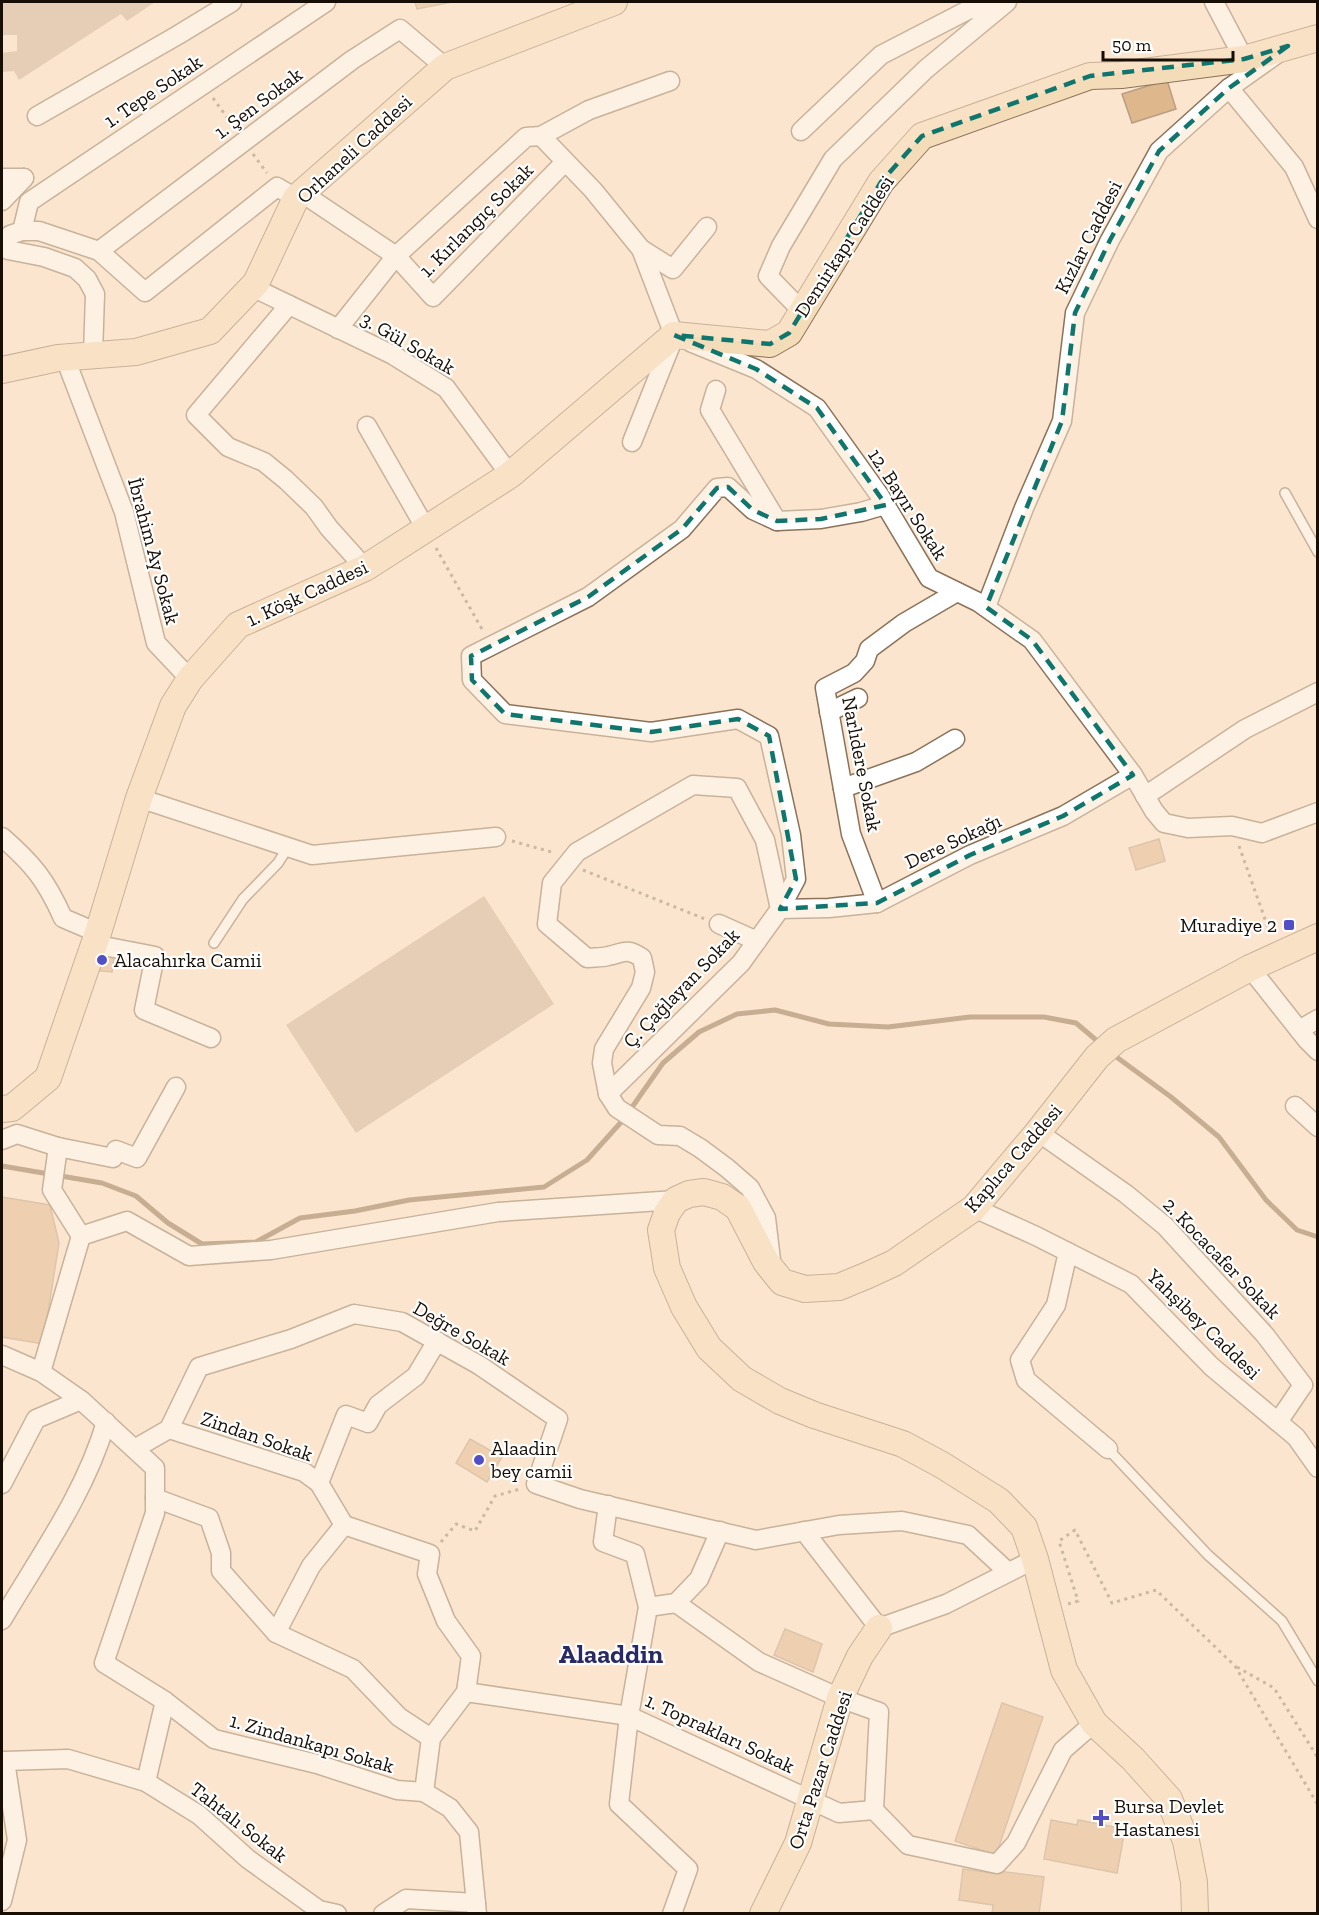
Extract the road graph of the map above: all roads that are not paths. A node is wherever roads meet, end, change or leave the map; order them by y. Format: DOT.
graph roads {
  1 [pos="232,2"];
  2 [pos="326,2"];
  3 [pos="614,2"];
  4 [pos="1006,2"];
  5 [pos="1214,2"];
  6 [pos="1317,38"];
  7 [pos="1288,46"];
  8 [pos="1244,59"];
  9 [pos="445,67"];
  10 [pos="670,81"];
  11 [pos="1229,88"];
  12 [pos="37,116"];
  13 [pos="801,131"];
  14 [pos="541,136"];
  15 [pos="565,162"];
  16 [pos="2,178"];
  17 [pos="292,193"];
  18 [pos="2,201"];
  19 [pos="1317,219"];
  20 [pos="707,227"];
  21 [pos="22,231"];
  22 [pos="5,245"];
  23 [pos="641,249"];
  24 [pos="99,251"];
  25 [pos="396,256"];
  26 [pos="252,287"];
  27 [pos="289,305"];
  28 [pos="802,311"];
  29 [pos="338,329"];
  30 [pos="675,335"];
  31 [pos="93,356"];
  32 [pos="65,358"];
  33 [pos="2,370"];
  34 [pos="716,390"];
  35 [pos="367,426"];
  36 [pos="632,442"];
  37 [pos="510,475"];
  38 [pos="1285,493"];
  39 [pos="885,505"];
  40 [pos="777,521"];
  41 [pos="426,529"];
  42 [pos="1317,552"];
  43 [pos="365,568"];
  44 [pos="957,592"];
  45 [pos="986,607"];
  46 [pos="190,679"];
  47 [pos="1317,692"];
  48 [pos="858,698"];
  49 [pos="829,712"];
  50 [pos="955,739"];
  51 [pos="1133,775"];
  52 [pos="843,788"];
  53 [pos="1145,796"];
  54 [pos="139,798"];
  55 [pos="1317,812"];
  56 [pos="2,837"];
  57 [pos="496,837"];
  58 [pos="288,847"];
  59 [pos="878,903"];
  60 [pos="780,909"];
  61 [pos="719,924"];
  62 [pos="1317,937"];
  63 [pos="96,939"];
  64 [pos="758,941"];
  65 [pos="214,943"];
  66 [pos="1250,968"];
  67 [pos="1317,1019"];
  68 [pos="1299,1030"];
  69 [pos="211,1038"];
  70 [pos="1317,1051"];
  71 [pos="176,1087"];
  72 [pos="618,1106"];
  73 [pos="1295,1106"];
  74 [pos="2,1109"];
  75 [pos="1317,1127"];
  76 [pos="1038,1132"];
  77 [pos="2,1140"];
  78 [pos="58,1152"];
  79 [pos="676,1200"];
  80 [pos="974,1208"];
  81 [pos="81,1236"];
  82 [pos="1068,1252"];
  83 [pos="774,1272"];
  84 [pos="437,1341"];
  85 [pos="2,1355"];
  86 [pos="41,1372"];
  87 [pos="1310,1385"];
  88 [pos="81,1400"];
  89 [pos="106,1422"];
  90 [pos="1278,1422"];
  91 [pos="169,1429"];
  92 [pos="136,1448"];
  93 [pos="1108,1449"];
  94 [pos="1317,1468"];
  95 [pos="319,1483"];
  96 [pos="2,1484"];
  97 [pos="155,1498"];
  98 [pos="608,1505"];
  99 [pos="344,1525"];
  100 [pos="720,1531"];
  101 [pos="804,1531"];
  102 [pos="1035,1559"];
  103 [pos="1008,1572"];
  104 [pos="676,1603"];
  105 [pos="648,1607"];
  106 [pos="2,1620"];
  107 [pos="879,1628"];
  108 [pos="276,1634"];
  109 [pos="1317,1682"];
  110 [pos="466,1692"];
  111 [pos="840,1698"];
  112 [pos="165,1701"];
  113 [pos="628,1716"];
  114 [pos="1094,1723"];
  115 [pos="431,1738"];
  116 [pos="146,1782"];
  117 [pos="424,1792"];
  118 [pos="812,1800"];
  119 [pos="874,1810"];
  120 [pos="2,1901"];
  121 [pos="476,1908"];
  122 [pos="337,1914"];
  123 [pos="383,1914"];
  124 [pos="672,1914"];
  125 [pos="763,1914"];
  126 [pos="1195,1914"];
  1 -- 12 [label="street"];
  2 -- 21 [label="street, 1. Tepe Sokak"];
  3 -- 9 [label="main road, Orhaneli Caddesi"];
  4 -- 13 [label="street"];
  4 -- 28 [label="street"];
  5 -- 8 [label="street"];
  6 -- 7 [label="main road, Demirkapı Caddesi"];
  7 -- 8 [label="main road, Demirkapı Caddesi"];
  7 -- 11 [label="street, Kızlar Caddesi"];
  8 -- 28 [label="main road, Demirkapı Caddesi"];
  9 -- 17 [label="main road, Orhaneli Caddesi"];
  9 -- 24 [label="street, 1. Şen Sokak"];
  10 -- 14 [label="street"];
  11 -- 19 [label="street"];
  11 -- 45 [label="street, Kızlar Caddesi"];
  14 -- 15 [label="street"];
  14 -- 25 [label="street"];
  15 -- 23 [label="street"];
  15 -- 25 [label="street, 1. Kırlangıç Sokak"];
  16 -- 18 [label="street"];
  17 -- 24 [label="street"];
  17 -- 25 [label="street"];
  17 -- 26 [label="main road, Orhaneli Caddesi"];
  20 -- 23 [label="street"];
  21 -- 22 [label="street"];
  21 -- 24 [label="street"];
  22 -- 31 [label="street"];
  23 -- 30 [label="street"];
  25 -- 29 [label="street"];
  26 -- 27 [label="street, 3. Gül Sokak"];
  26 -- 31 [label="main road, Orhaneli Caddesi"];
  27 -- 29 [label="street, 3. Gül Sokak"];
  27 -- 43 [label="street"];
  28 -- 30 [label="main road, Demirkapı Caddesi"];
  29 -- 37 [label="street, 3. Gül Sokak"];
  30 -- 36 [label="street"];
  30 -- 37 [label="main road, 1. Köşk Caddesi"];
  30 -- 39 [label="street, 12. Bayır Sokak"];
  31 -- 32 [label="main road, Orhaneli Caddesi"];
  32 -- 33 [label="main road, Orhaneli Caddesi"];
  32 -- 46 [label="street, İbrahim Ay Sokak"];
  34 -- 40 [label="street"];
  35 -- 41 [label="street"];
  37 -- 41 [label="main road, 1. Köşk Caddesi"];
  38 -- 42 [label="lane"];
  39 -- 40 [label="street"];
  39 -- 44 [label="street, 12. Bayır Sokak"];
  40 -- 60 [label="street, Ç. Çağlayan Sokak"];
  41 -- 43 [label="main road, 1. Köşk Caddesi"];
  43 -- 46 [label="main road, 1. Köşk Caddesi"];
  44 -- 45 [label="street, 12. Bayır Sokak"];
  44 -- 49 [label="street, Narlıdere Sokak"];
  45 -- 51 [label="street, 12. Bayır Sokak"];
  46 -- 54 [label="main road, 1. Köşk Caddesi"];
  47 -- 53 [label="street"];
  48 -- 49 [label="street"];
  49 -- 52 [label="street, Narlıdere Sokak"];
  50 -- 52 [label="street"];
  51 -- 53 [label="street, 12. Bayır Sokak"];
  51 -- 59 [label="street, Dere Sokağı"];
  52 -- 59 [label="street, Narlıdere Sokak"];
  53 -- 55 [label="street, 12. Bayır Sokak"];
  54 -- 58 [label="street"];
  54 -- 63 [label="main road, 1. Köşk Caddesi"];
  56 -- 63 [label="street"];
  57 -- 58 [label="street"];
  58 -- 65 [label="lane"];
  59 -- 60 [label="street, Dere Sokağı"];
  60 -- 64 [label="street, Ç. Çağlayan Sokak"];
  60 -- 72 [label="street"];
  61 -- 64 [label="street"];
  62 -- 66 [label="main road, Kaplıca Caddesi"];
  63 -- 69 [label="street"];
  63 -- 74 [label="main road, 1. Köşk Caddesi"];
  64 -- 72 [label="street, Ç. Çağlayan Sokak"];
  66 -- 68 [label="street"];
  66 -- 76 [label="main road, Kaplıca Caddesi"];
  67 -- 68 [label="street"];
  68 -- 70 [label="street"];
  71 -- 78 [label="street"];
  72 -- 83 [label="street"];
  73 -- 75 [label="street"];
  76 -- 80 [label="main road, Kaplıca Caddesi"];
  76 -- 87 [label="street, 2. Kocacafer Sokak"];
  77 -- 78 [label="street"];
  78 -- 81 [label="street"];
  79 -- 81 [label="street"];
  79 -- 83 [label="main road, Kaplıca Caddesi"];
  79 -- 102 [label="main road"];
  80 -- 82 [label="street, Yahşibey Caddesi"];
  80 -- 83 [label="main road, Kaplıca Caddesi"];
  81 -- 86 [label="street"];
  82 -- 90 [label="street, Yahşibey Caddesi"];
  82 -- 93 [label="street"];
  84 -- 91 [label="street, Değre Sokak"];
  84 -- 95 [label="street"];
  84 -- 98 [label="street, Değre Sokak"];
  85 -- 86 [label="street, 1. Zindankapı Sokak"];
  86 -- 88 [label="street, 1. Zindankapı Sokak"];
  87 -- 90 [label="street"];
  88 -- 89 [label="street, 1. Zindankapı Sokak"];
  88 -- 96 [label="street"];
  89 -- 92 [label="street, 1. Zindankapı Sokak"];
  89 -- 106 [label="street"];
  90 -- 94 [label="street, Yahşibey Caddesi"];
  91 -- 92 [label="street"];
  91 -- 95 [label="street, Zindan Sokak"];
  92 -- 97 [label="street, 1. Zindankapı Sokak"];
  93 -- 109 [label="lane"];
  95 -- 99 [label="street, Zindan Sokak"];
  97 -- 108 [label="street"];
  97 -- 112 [label="street, 1. Zindankapı Sokak"];
  98 -- 100 [label="street"];
  98 -- 105 [label="street"];
  99 -- 108 [label="street"];
  99 -- 110 [label="street"];
  100 -- 101 [label="street"];
  100 -- 104 [label="street"];
  101 -- 103 [label="street"];
  101 -- 107 [label="street"];
  102 -- 103 [label="street"];
  102 -- 114 [label="main road"];
  103 -- 107 [label="street"];
  104 -- 105 [label="street"];
  104 -- 111 [label="street"];
  105 -- 113 [label="street"];
  107 -- 111 [label="main road, Orta Pazar Caddesi"];
  108 -- 115 [label="street"];
  110 -- 113 [label="street, 1. Toprakları Sokak"];
  110 -- 115 [label="street"];
  111 -- 118 [label="main road, Orta Pazar Caddesi"];
  111 -- 119 [label="street"];
  112 -- 116 [label="street"];
  112 -- 117 [label="street, 1. Zindankapı Sokak"];
  113 -- 118 [label="street, 1. Toprakları Sokak"];
  113 -- 124 [label="street"];
  114 -- 119 [label="street"];
  114 -- 126 [label="main road"];
  115 -- 117 [label="street"];
  116 -- 120 [label="street, Tahtalı Sokak"];
  116 -- 122 [label="street, Tahtalı Sokak"];
  117 -- 121 [label="street"];
  118 -- 119 [label="street, 1. Toprakları Sokak"];
  118 -- 125 [label="main road, Orta Pazar Caddesi"];
  121 -- 123 [label="street"];
}
